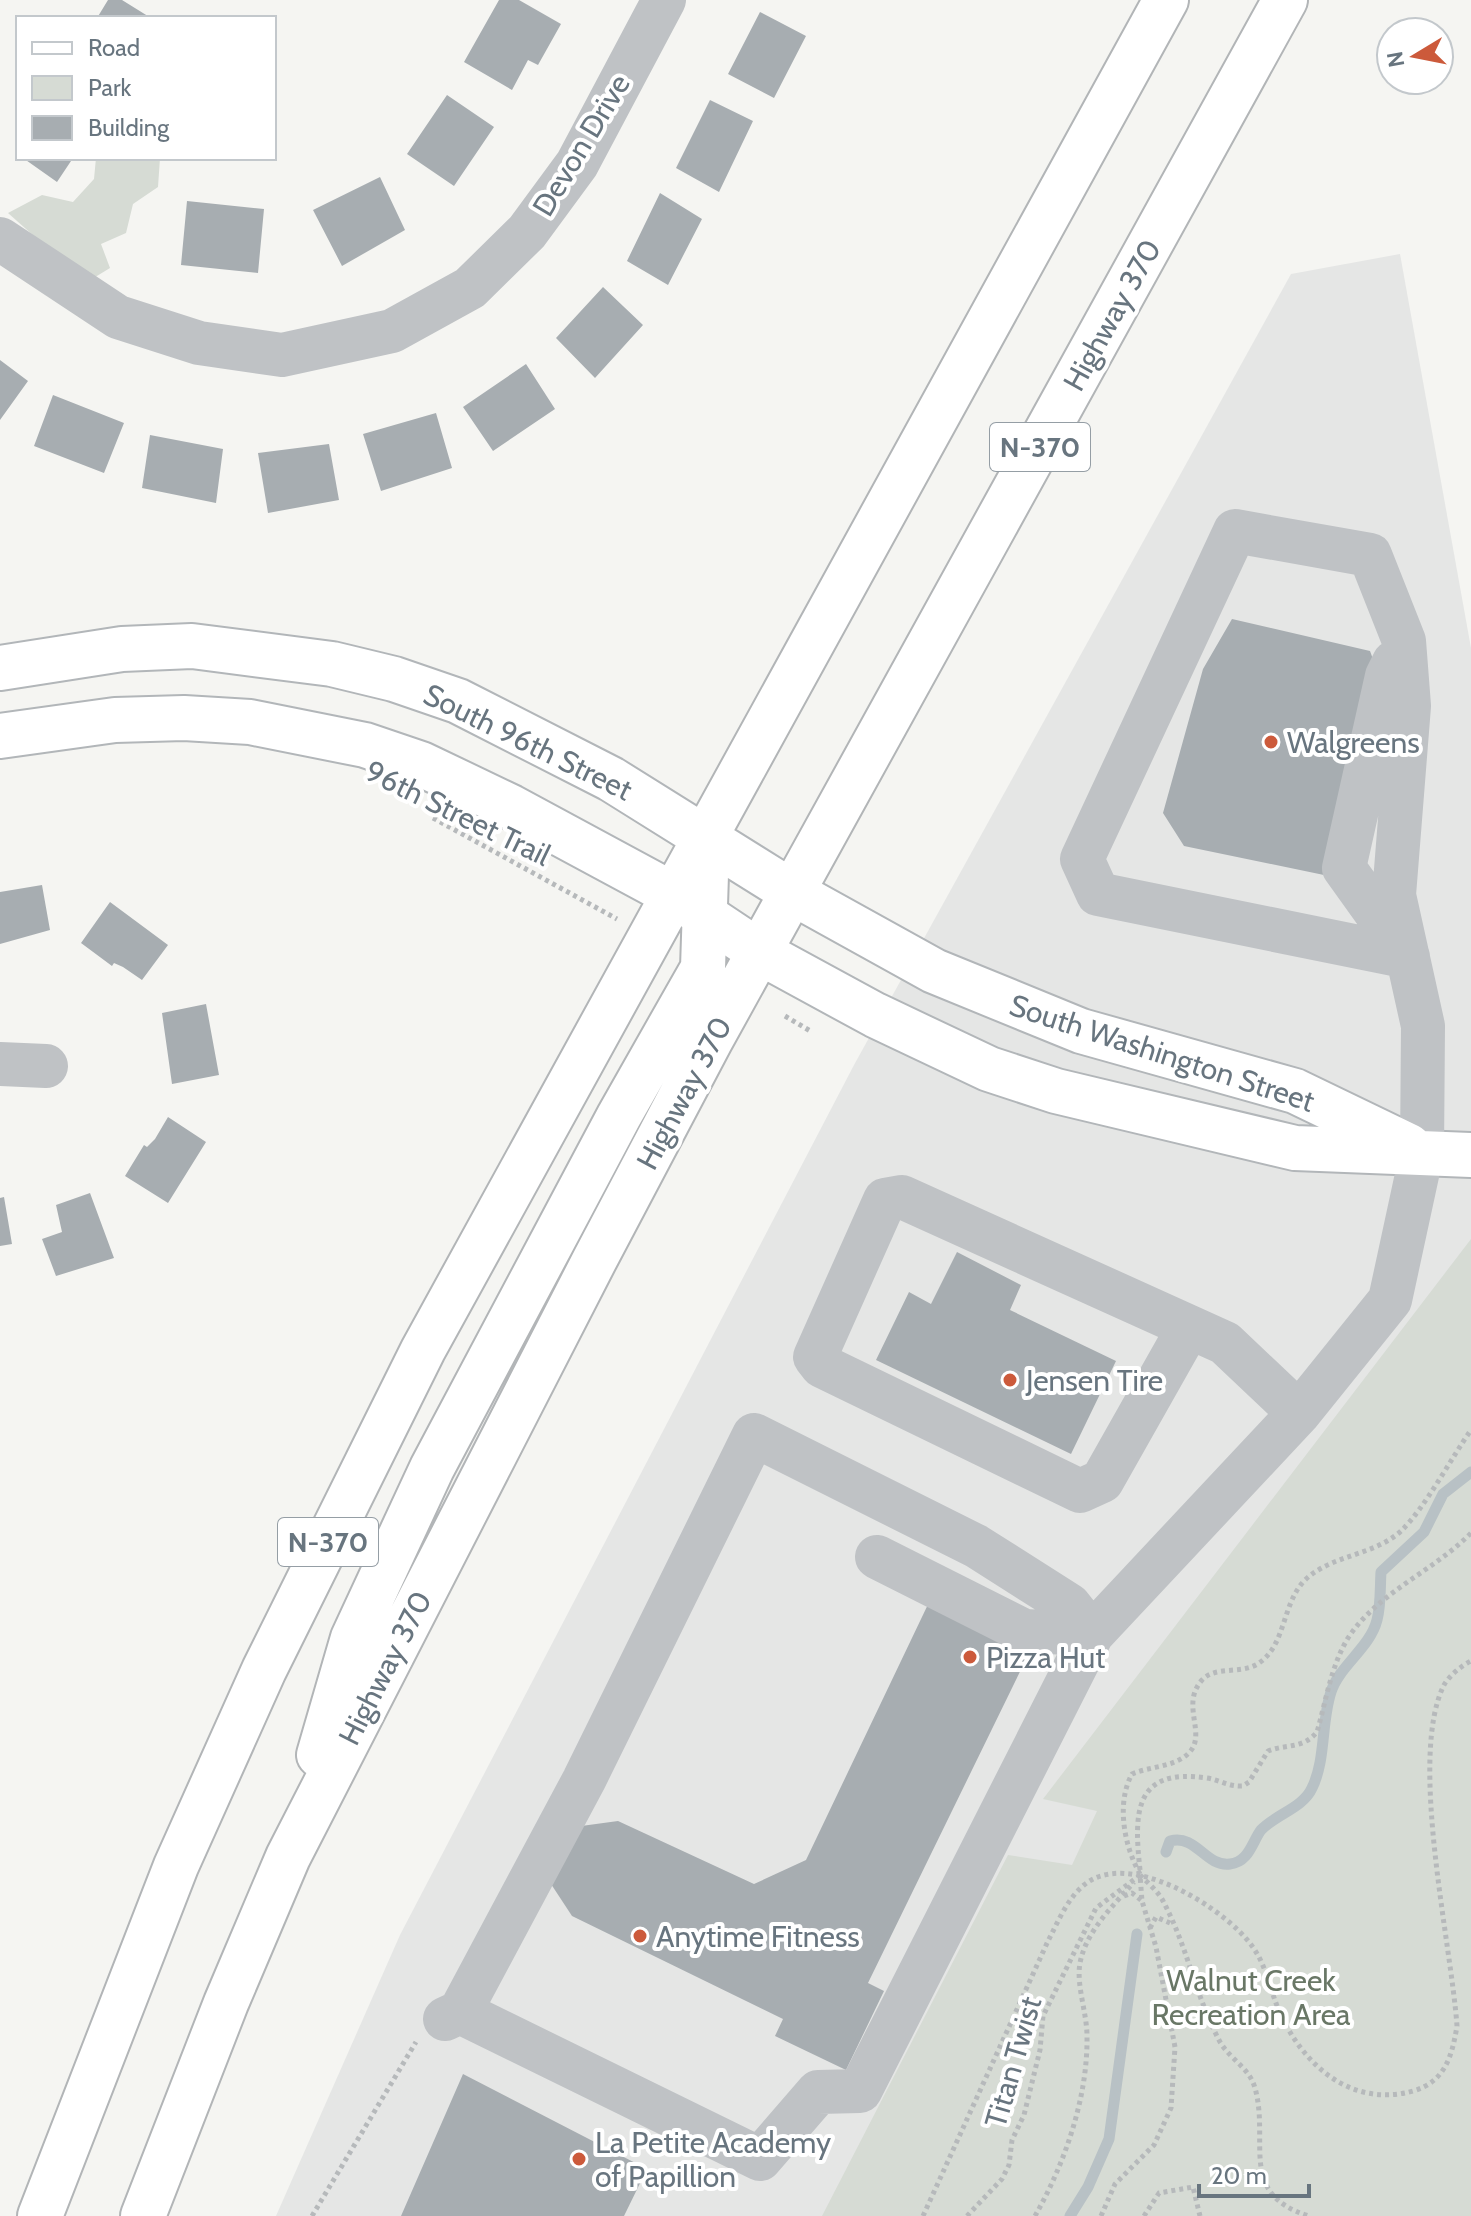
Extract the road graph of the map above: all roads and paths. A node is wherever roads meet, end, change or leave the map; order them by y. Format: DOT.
graph roads {
  1 [pos="664,0"];
  2 [pos="1166,0"];
  3 [pos="1285,0"];
  4 [pos="0,239"];
  5 [pos="0,668"];
  6 [pos="0,736"];
  7 [pos="429,816"];
  8 [pos="707,836"];
  9 [pos="795,894"];
  10 [pos="690,906"];
  11 [pos="606,912"];
  12 [pos="761,953"];
  13 [pos="1408,957"];
  14 [pos="0,1064"];
  15 [pos="46,1066"];
  16 [pos="1422,1152"];
  17 [pos="1471,1155"];
  18 [pos="1189,1327"];
  19 [pos="1299,1413"];
  20 [pos="1471,1430"];
  21 [pos="1471,1533"];
  22 [pos="877,1557"];
  23 [pos="1092,1634"];
  24 [pos="1471,1661"];
  25 [pos="288,1857"];
  26 [pos="1140,1875"];
  27 [pos="1120,1899"];
  28 [pos="1142,1901"];
  29 [pos="1174,1927"];
  30 [pos="1150,1928"];
  31 [pos="452,2015"];
  32 [pos="40,2216"];
  33 [pos="143,2216"];
  34 [pos="312,2216"];
  35 [pos="923,2216"];
  36 [pos="967,2216"];
  37 [pos="1035,2216"];
  38 [pos="1101,2216"];
  39 [pos="1144,2216"];
  40 [pos="1200,2216"];
  41 [pos="1309,2216"];
  1 -- 4 [label="street, Devon Drive"];
  2 -- 8 [label="main road"];
  3 -- 9 [label="main road, Highway 370 / N-370"];
  5 -- 8 [label="main road, South 96th Street"];
  6 -- 10 [label="main road"];
  7 -- 11 [label="path, 96th Street Trail"];
  8 -- 9 [label="main road, South 96th Street"];
  8 -- 10 [label="main road"];
  9 -- 12 [label="main road, Highway 370 / N-370"];
  9 -- 16 [label="main road, South Washington Street"];
  10 -- 12 [label="main road"];
  10 -- 25 [label="main road"];
  10 -- 32 [label="main road, N-370"];
  12 -- 16 [label="main road, South Washington Street"];
  12 -- 25 [label="main road, Highway 370 / N-370"];
  13 -- 13 [label="street"];
  13 -- 16 [label="street"];
  14 -- 15 [label="street"];
  16 -- 17 [label="main road"];
  16 -- 19 [label="street"];
  18 -- 18 [label="street"];
  18 -- 19 [label="street"];
  19 -- 23 [label="street"];
  20 -- 26 [label="path"];
  21 -- 26 [label="path"];
  22 -- 23 [label="street"];
  23 -- 31 [label="street"];
  23 -- 31 [label="street"];
  24 -- 26 [label="path"];
  25 -- 33 [label="main road, Highway 370 / N-370"];
  26 -- 27 [label="path, Titan Twist"];
  26 -- 28 [label="path"];
  26 -- 29 [label="path"];
  26 -- 35 [label="path"];
  26 -- 36 [label="path, Titan Twist"];
  27 -- 28 [label="path"];
  27 -- 37 [label="path, Titan Twist"];
  28 -- 30 [label="path"];
  29 -- 30 [label="path"];
  29 -- 41 [label="path"];
  30 -- 38 [label="path"];
  31 -- 34 [label="path"];
  39 -- 40 [label="path"];
}
